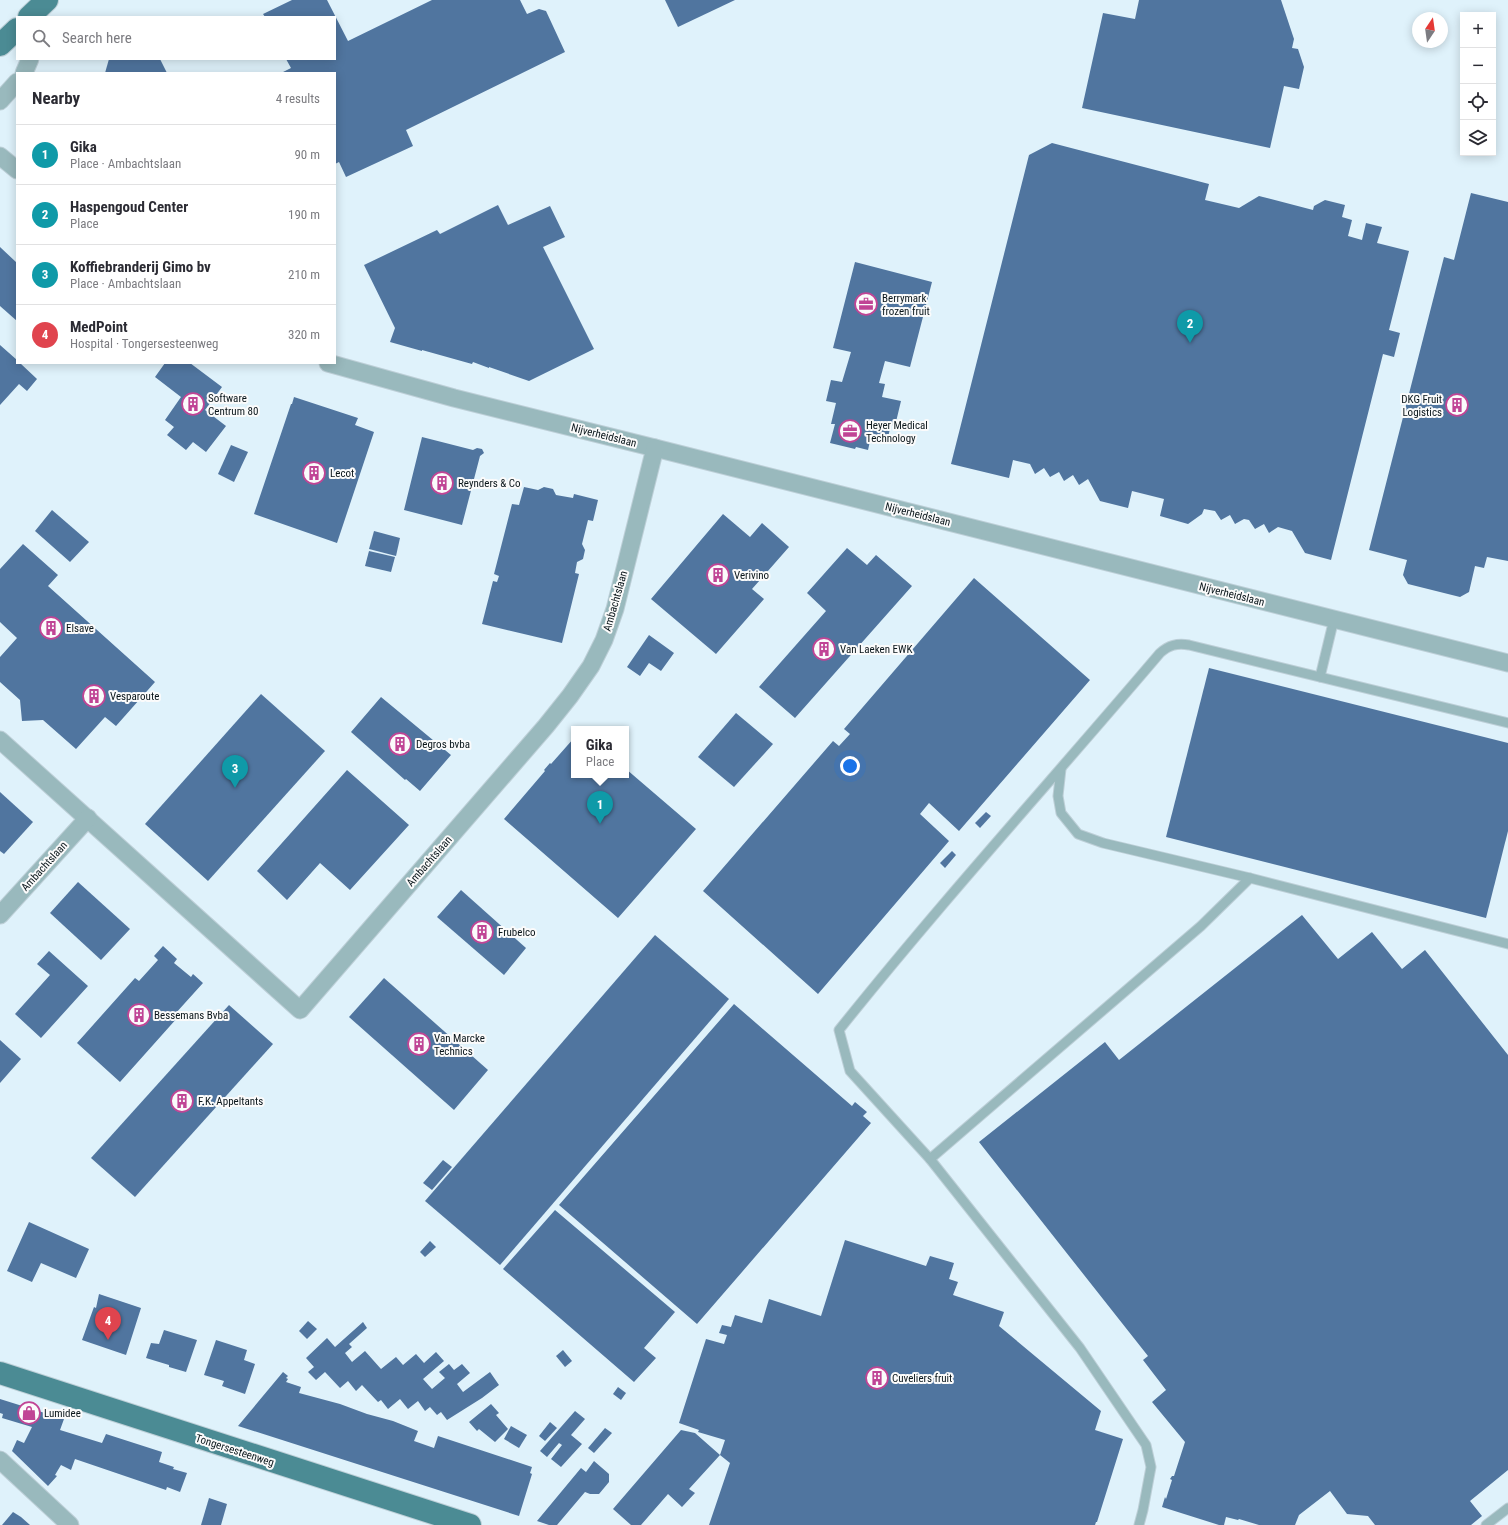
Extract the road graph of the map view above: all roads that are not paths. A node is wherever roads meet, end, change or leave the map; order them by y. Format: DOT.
graph roads {
  1 [pos="45,6"];
  2 [pos="30,16"];
  3 [pos="16,30"];
  4 [pos="0,45"];
  5 [pos="30,60"];
  6 [pos="24,72"];
  7 [pos="16,83"];
  8 [pos="0,101"];
  9 [pos="0,156"];
  10 [pos="16,169"];
  11 [pos="332,364"];
  12 [pos="655,448"];
  13 [pos="1334,619"];
  14 [pos="1508,663"];
  15 [pos="1320,677"];
  16 [pos="1508,723"];
  17 [pos="0,740"];
  18 [pos="1061,769"];
  19 [pos="88,818"];
  20 [pos="1250,878"];
  21 [pos="0,915"];
  22 [pos="1508,944"];
  23 [pos="930,1159"];
  24 [pos="0,1374"];
  25 [pos="0,1460"];
  26 [pos="1508,1508"];
  27 [pos="70,1525"];
  28 [pos="470,1525"];
  29 [pos="1139,1525"];
  30 [pos="1486,1525"];
  1 -- 2 [label="main road"];
  3 -- 4 [label="main road"];
  5 -- 6 [label="street"];
  7 -- 8 [label="street"];
  9 -- 10 [label="street"];
  11 -- 12 [label="street, Nijverheidslaan"];
  12 -- 13 [label="street, Nijverheidslaan"];
  12 -- 19 [label="street, Ambachtslaan"];
  13 -- 14 [label="street, Nijverheidslaan"];
  13 -- 15 [label="lane"];
  15 -- 16 [label="lane"];
  15 -- 18 [label="lane"];
  17 -- 19 [label="street, Ambachtslaan"];
  18 -- 20 [label="lane"];
  18 -- 23 [label="lane"];
  19 -- 21 [label="street, Ambachtslaan"];
  20 -- 22 [label="lane"];
  20 -- 23 [label="lane"];
  23 -- 29 [label="lane"];
  24 -- 28 [label="main road, Tongersesteenweg"];
  25 -- 27 [label="street"];
  26 -- 30 [label="lane"];
}
